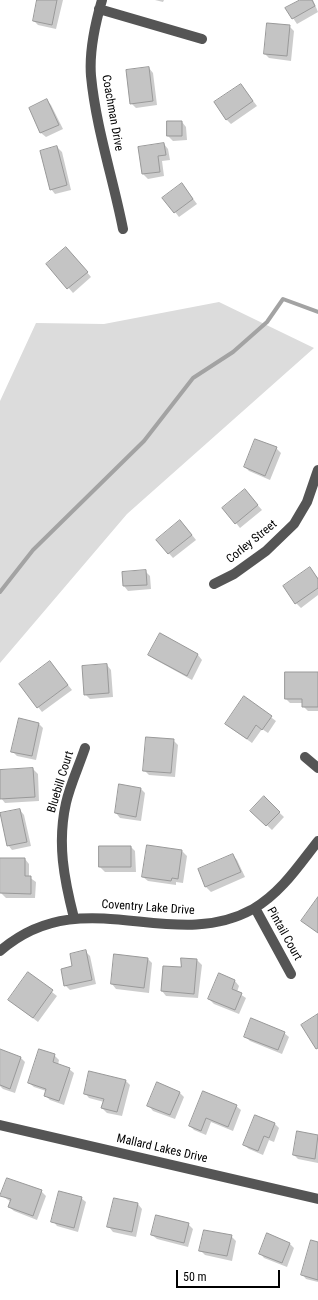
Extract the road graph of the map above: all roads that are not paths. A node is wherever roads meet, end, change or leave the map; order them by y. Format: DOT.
graph roads {
  1 [pos="100,5"];
  2 [pos="202,39"];
  3 [pos="123,229"];
  4 [pos="318,470"];
  5 [pos="214,584"];
  6 [pos="85,748"];
  7 [pos="305,757"];
  8 [pos="318,768"];
  9 [pos="318,841"];
  10 [pos="255,908"];
  11 [pos="74,918"];
  12 [pos="0,951"];
  13 [pos="291,974"];
  14 [pos="0,1125"];
  15 [pos="318,1199"];
  1 -- 2 [label="street"];
  1 -- 3 [label="street, Coachman Drive"];
  4 -- 5 [label="street, Corley Street"];
  6 -- 11 [label="street, Bluebill Court"];
  7 -- 8 [label="street"];
  9 -- 10 [label="street, Coventry Lake Drive"];
  10 -- 11 [label="street, Coventry Lake Drive"];
  10 -- 13 [label="street, Pintail Court"];
  11 -- 12 [label="street, Coventry Lake Drive"];
  14 -- 15 [label="street, Mallard Lakes Drive"];
}
